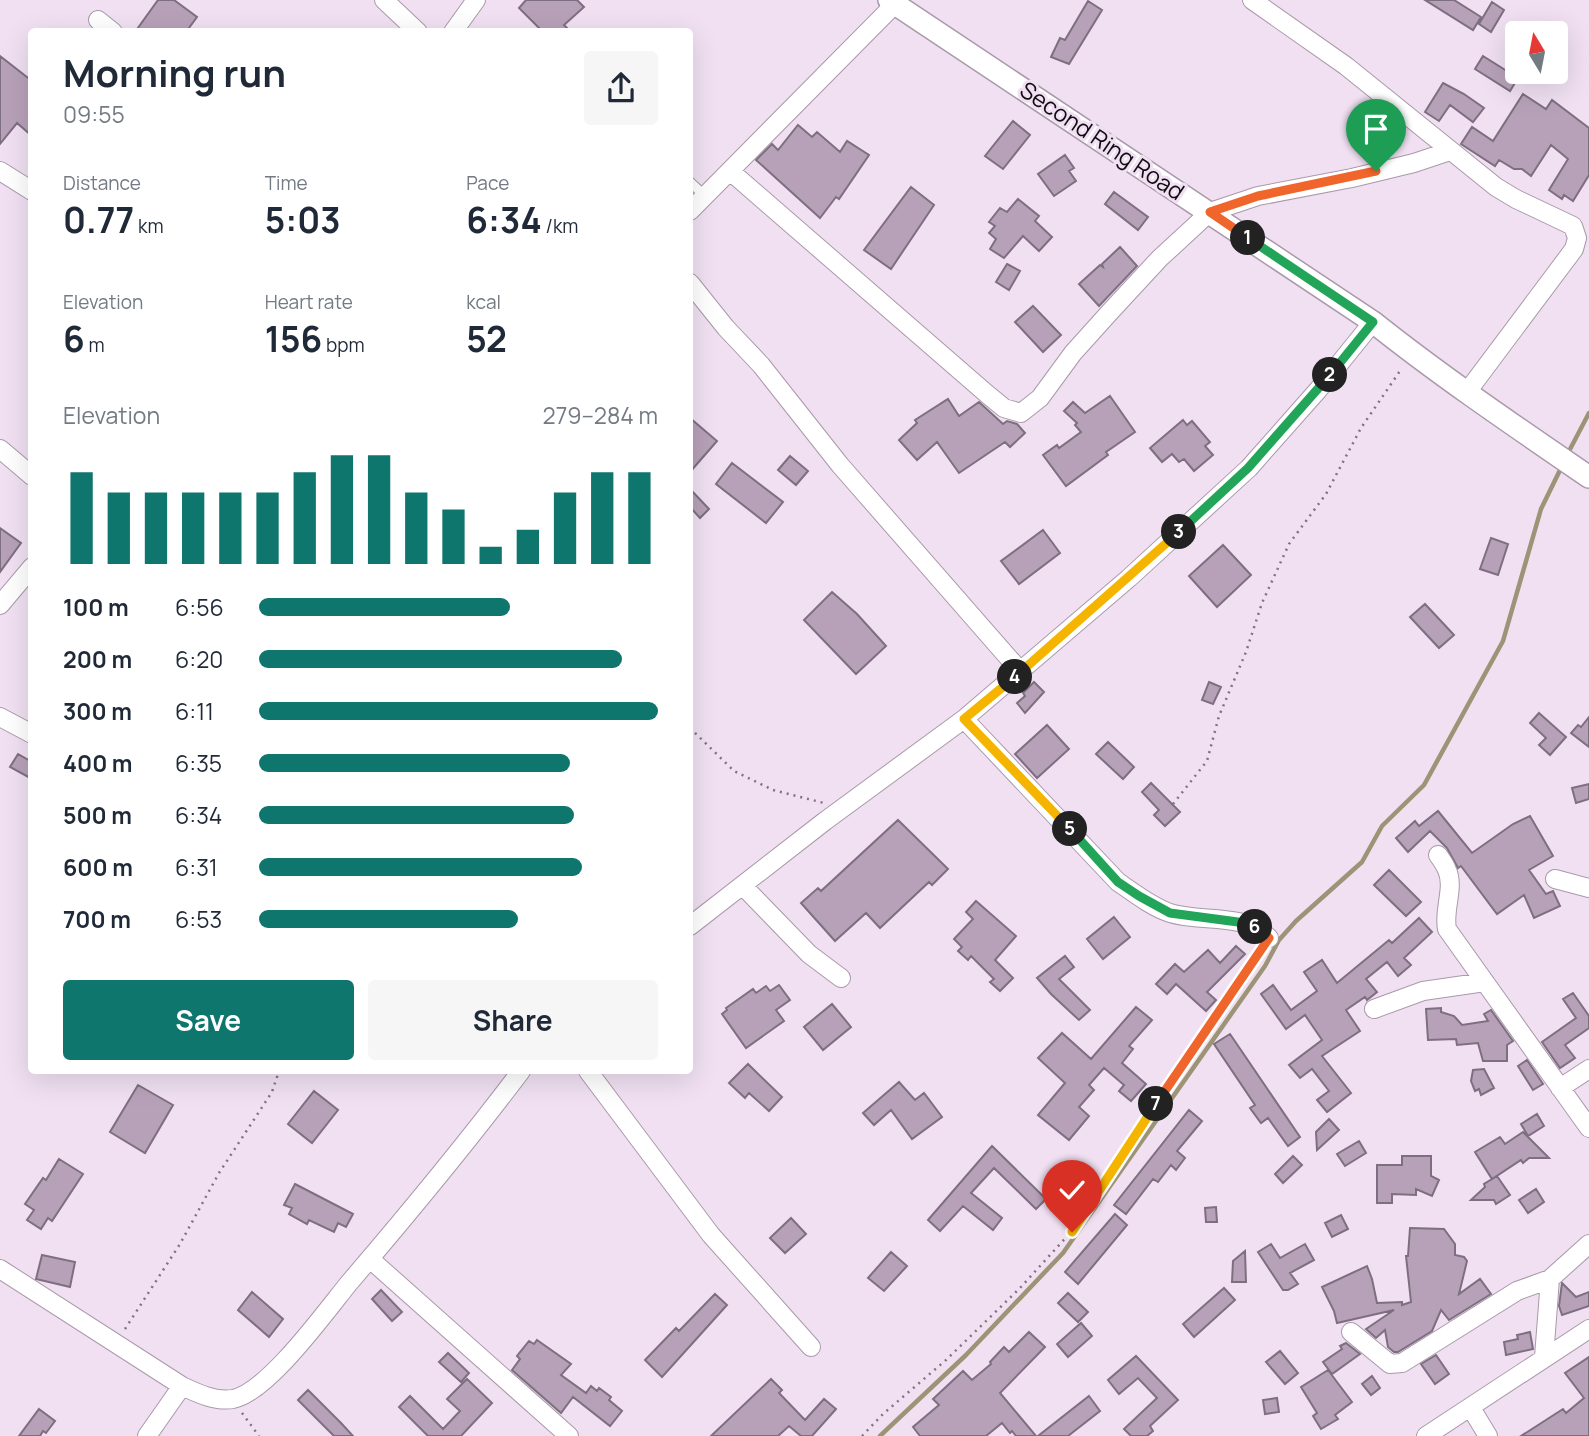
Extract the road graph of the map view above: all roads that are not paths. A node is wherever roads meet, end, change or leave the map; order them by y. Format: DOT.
graph roads {
  1 [pos="384,0"];
  2 [pos="476,0"];
  3 [pos="1252,0"];
  4 [pos="892,2"];
  5 [pos="98,20"];
  6 [pos="108,28"];
  7 [pos="414,28"];
  8 [pos="456,28"];
  9 [pos="1450,151"];
  10 [pos="0,171"];
  11 [pos="730,171"];
  12 [pos="693,184"];
  13 [pos="28,188"];
  14 [pos="705,196"];
  15 [pos="693,208"];
  16 [pos="1210,212"];
  17 [pos="693,286"];
  18 [pos="1373,322"];
  19 [pos="1467,392"];
  20 [pos="0,449"];
  21 [pos="28,473"];
  22 [pos="1587,475"];
  23 [pos="28,572"];
  24 [pos="0,605"];
  25 [pos="1021,671"];
  26 [pos="0,717"];
  27 [pos="964,719"];
  28 [pos="28,732"];
  29 [pos="1437,855"];
  30 [pos="1555,879"];
  31 [pos="743,886"];
  32 [pos="1589,888"];
  33 [pos="693,924"];
  34 [pos="1269,938"];
  35 [pos="841,978"];
  36 [pos="1485,982"];
  37 [pos="1374,1009"];
  38 [pos="1589,1069"];
  39 [pos="519,1074"];
  40 [pos="590,1074"];
  41 [pos="1560,1088"];
  42 [pos="1589,1128"];
  43 [pos="1589,1244"];
  44 [pos="370,1259"];
  45 [pos="0,1269"];
  46 [pos="1550,1279"];
  47 [pos="1589,1329"];
  48 [pos="1351,1332"];
  49 [pos="811,1347"];
  50 [pos="1544,1357"];
  51 [pos="182,1386"];
  52 [pos="1471,1408"];
  53 [pos="147,1436"];
  54 [pos="569,1436"];
  55 [pos="1426,1436"];
  56 [pos="1488,1436"];
  1 -- 7 [label="street"];
  2 -- 8 [label="street"];
  3 -- 9 [label="street"];
  4 -- 11 [label="street"];
  4 -- 16 [label="street, Second Ring Road"];
  5 -- 6 [label="street"];
  9 -- 16 [label="street"];
  9 -- 19 [label="street"];
  10 -- 13 [label="street"];
  11 -- 14 [label="street"];
  11 -- 16 [label="street"];
  12 -- 14 [label="lane"];
  14 -- 15 [label="street"];
  16 -- 18 [label="street, Second Ring Road"];
  17 -- 25 [label="street"];
  18 -- 19 [label="street, Second Ring Road"];
  18 -- 25 [label="street"];
  19 -- 22 [label="street, Second Ring Road"];
  20 -- 21 [label="street"];
  23 -- 24 [label="street"];
  25 -- 27 [label="street"];
  26 -- 28 [label="street"];
  27 -- 31 [label="street"];
  27 -- 34 [label="street"];
  29 -- 36 [label="street"];
  30 -- 32 [label="street"];
  31 -- 33 [label="street"];
  31 -- 35 [label="street"];
  36 -- 37 [label="street"];
  36 -- 41 [label="street"];
  38 -- 41 [label="street"];
  39 -- 44 [label="street"];
  40 -- 49 [label="street"];
  41 -- 42 [label="street"];
  43 -- 46 [label="street"];
  44 -- 51 [label="street"];
  44 -- 54 [label="street"];
  45 -- 51 [label="street"];
  46 -- 48 [label="street"];
  46 -- 50 [label="street"];
  47 -- 50 [label="street"];
  50 -- 52 [label="street"];
  51 -- 53 [label="street"];
  52 -- 55 [label="street"];
  52 -- 56 [label="street"];
}
